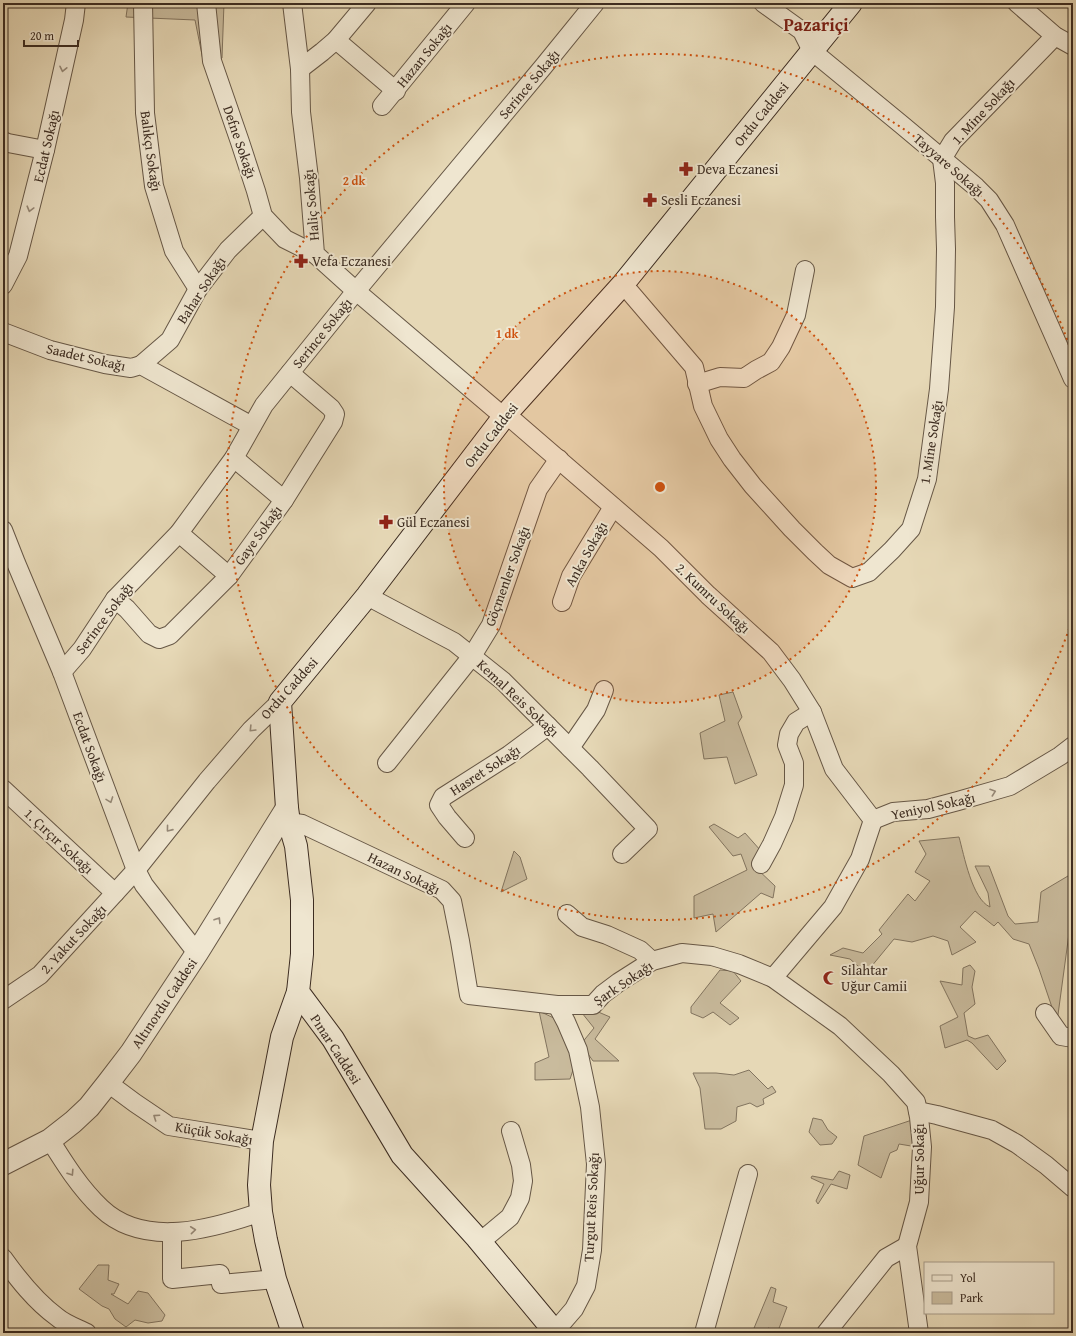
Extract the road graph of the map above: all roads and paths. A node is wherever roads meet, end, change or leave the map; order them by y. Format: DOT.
graph roads {
  1 [pos="76,3"];
  2 [pos="143,3"];
  3 [pos="206,3"];
  4 [pos="292,3"];
  5 [pos="367,3"];
  6 [pos="466,3"];
  7 [pos="595,3"];
  8 [pos="763,3"];
  9 [pos="851,3"];
  10 [pos="1029,7"];
  11 [pos="1055,36"];
  12 [pos="336,40"];
  13 [pos="1073,46"];
  14 [pos="812,51"];
  15 [pos="300,69"];
  16 [pos="396,91"];
  17 [pos="382,106"];
  18 [pos="3,141"];
  19 [pos="46,150"];
  20 [pos="942,159"];
  21 [pos="263,216"];
  22 [pos="316,254"];
  23 [pos="805,270"];
  24 [pos="623,284"];
  25 [pos="3,285"];
  26 [pos="198,290"];
  27 [pos="356,291"];
  28 [pos="3,332"];
  29 [pos="141,365"];
  30 [pos="290,373"];
  31 [pos="1073,379"];
  32 [pos="697,384"];
  33 [pos="505,416"];
  34 [pos="252,426"];
  35 [pos="234,458"];
  36 [pos="559,459"];
  37 [pos="284,500"];
  38 [pos="613,507"];
  39 [pos="3,530"];
  40 [pos="178,533"];
  41 [pos="229,576"];
  42 [pos="367,596"];
  43 [pos="115,599"];
  44 [pos="562,602"];
  45 [pos="472,656"];
  46 [pos="62,672"];
  47 [pos="604,690"];
  48 [pos="280,702"];
  49 [pos="812,712"];
  50 [pos="548,726"];
  51 [pos="1073,746"];
  52 [pos="570,748"];
  53 [pos="386,763"];
  54 [pos="3,789"];
  55 [pos="288,815"];
  56 [pos="874,820"];
  57 [pos="465,838"];
  58 [pos="622,854"];
  59 [pos="761,864"];
  60 [pos="136,870"];
  61 [pos="115,893"];
  62 [pos="567,914"];
  63 [pos="197,953"];
  64 [pos="652,962"];
  65 [pos="772,978"];
  66 [pos="298,992"];
  67 [pos="469,995"];
  68 [pos="3,1000"];
  69 [pos="557,1006"];
  70 [pos="1045,1013"];
  71 [pos="1073,1038"];
  72 [pos="108,1083"];
  73 [pos="918,1111"];
  74 [pos="511,1131"];
  75 [pos="50,1140"];
  76 [pos="262,1141"];
  77 [pos="3,1164"];
  78 [pos="748,1174"];
  79 [pos="1073,1188"];
  80 [pos="261,1212"];
  81 [pos="172,1232"];
  82 [pos="480,1242"];
  83 [pos="907,1246"];
  84 [pos="3,1258"];
  85 [pos="275,1279"];
  86 [pos="288,1332"];
  87 [pos="555,1332"];
  88 [pos="86,1333"];
  89 [pos="704,1333"];
  90 [pos="826,1333"];
  91 [pos="919,1333"];
  1 -- 19 [label="street, Ecdat Sokağı, one-way"];
  2 -- 26 [label="street, Balıkçı Sokağı"];
  3 -- 21 [label="street, Defne Sokağı"];
  4 -- 15 [label="street, Haliç Sokağı"];
  5 -- 12 [label="street"];
  6 -- 16 [label="street, Hazan Sokağı"];
  7 -- 27 [label="street, Serince Sokağı"];
  8 -- 14 [label="street"];
  9 -- 14 [label="main road, Ordu Caddesi"];
  10 -- 11 [label="street"];
  11 -- 13 [label="street"];
  11 -- 20 [label="street, 1. Mine Sokağı"];
  12 -- 15 [label="street"];
  12 -- 16 [label="street"];
  14 -- 20 [label="street, Tayyare Sokağı"];
  14 -- 24 [label="main road, Ordu Caddesi"];
  15 -- 22 [label="street, Haliç Sokağı"];
  16 -- 17 [label="street, Hazan Sokağı"];
  18 -- 19 [label="street"];
  19 -- 25 [label="street, Ecdat Sokağı, one-way"];
  20 -- 31 [label="street, Tayyare Sokağı"];
  20 -- 32 [label="street, 1. Mine Sokağı"];
  21 -- 22 [label="street, Defne Sokağı"];
  21 -- 26 [label="street, Bahar Sokağı"];
  22 -- 27 [label="street, Haliç Sokağı"];
  23 -- 32 [label="street"];
  24 -- 32 [label="street, 1. Mine Sokağı"];
  24 -- 33 [label="main road, Ordu Caddesi"];
  26 -- 29 [label="street, Bahar Sokağı"];
  27 -- 30 [label="street, Serince Sokağı"];
  27 -- 33 [label="street, Haliç Sokağı"];
  28 -- 29 [label="street, Saadet Sokağı"];
  29 -- 34 [label="street, Saadet Sokağı"];
  30 -- 34 [label="street, Serince Sokağı"];
  30 -- 37 [label="street, Gaye Sokağı"];
  33 -- 36 [label="street, 2. Kumru Sokağı"];
  33 -- 42 [label="main road, Ordu Caddesi"];
  34 -- 35 [label="street, Serince Sokağı"];
  35 -- 37 [label="street"];
  35 -- 40 [label="street, Serince Sokağı"];
  36 -- 38 [label="street, 2. Kumru Sokağı"];
  36 -- 45 [label="street, Göçmenler Sokağı"];
  37 -- 41 [label="street, Gaye Sokağı"];
  38 -- 44 [label="street, Anka Sokağı"];
  38 -- 49 [label="street, 2. Kumru Sokağı"];
  39 -- 46 [label="street, Ecdat Sokağı"];
  40 -- 41 [label="street"];
  40 -- 43 [label="street, Serince Sokağı"];
  41 -- 43 [label="street, Gaye Sokağı"];
  42 -- 45 [label="street, Kemal Reis Sokağı"];
  42 -- 48 [label="main road, Ordu Caddesi"];
  43 -- 46 [label="street, Serince Sokağı"];
  45 -- 50 [label="street, Kemal Reis Sokağı"];
  45 -- 53 [label="street, Göçmenler Sokağı"];
  46 -- 60 [label="street, Ecdat Sokağı, one-way"];
  47 -- 52 [label="street"];
  48 -- 55 [label="main road"];
  48 -- 60 [label="street, Ordu Caddesi, one-way"];
  49 -- 56 [label="street, 2. Kumru Sokağı"];
  49 -- 59 [label="street"];
  50 -- 52 [label="street, Kemal Reis Sokağı"];
  50 -- 57 [label="street, Hasret Sokağı"];
  56 -- 51 [label="street, Yeniyol Sokağı, one-way"];
  52 -- 58 [label="street, Kemal Reis Sokağı"];
  54 -- 61 [label="street, 1. Çırçır Sokağı"];
  63 -- 55 [label="main road, Altınordu Caddesi, one-way"];
  55 -- 66 [label="main road"];
  55 -- 67 [label="street, Hazan Sokağı"];
  56 -- 65 [label="street, Yeniyol Sokağı"];
  60 -- 61 [label="street, 2. Yakut Sokağı"];
  60 -- 63 [label="street, Ecdat Sokağı"];
  61 -- 68 [label="street, 2. Yakut Sokağı"];
  62 -- 64 [label="street"];
  63 -- 72 [label="main road, Altınordu Caddesi"];
  64 -- 65 [label="street, Şark Sokağı"];
  64 -- 69 [label="street, Şark Sokağı"];
  65 -- 73 [label="street, Uğur Sokağı"];
  66 -- 76 [label="main road"];
  66 -- 82 [label="main road, Pınar Caddesi"];
  67 -- 69 [label="street, Şark Sokağı"];
  69 -- 87 [label="street, Turgut Reis Sokağı"];
  70 -- 71 [label="street"];
  72 -- 75 [label="main road, Altınordu Caddesi"];
  76 -- 72 [label="street, Küçük Sokağı, one-way"];
  73 -- 79 [label="street"];
  73 -- 83 [label="street, Uğur Sokağı"];
  74 -- 82 [label="street"];
  75 -- 77 [label="main road, Altınordu Caddesi"];
  75 -- 81 [label="street, one-way"];
  76 -- 80 [label="main road"];
  78 -- 89 [label="street"];
  81 -- 80 [label="street, one-way"];
  80 -- 85 [label="main road"];
  81 -- 85 [label="street"];
  82 -- 87 [label="main road, Pınar Caddesi"];
  83 -- 90 [label="street"];
  83 -- 91 [label="street, Uğur Sokağı"];
  84 -- 88 [label="street"];
  85 -- 86 [label="main road"];
}
